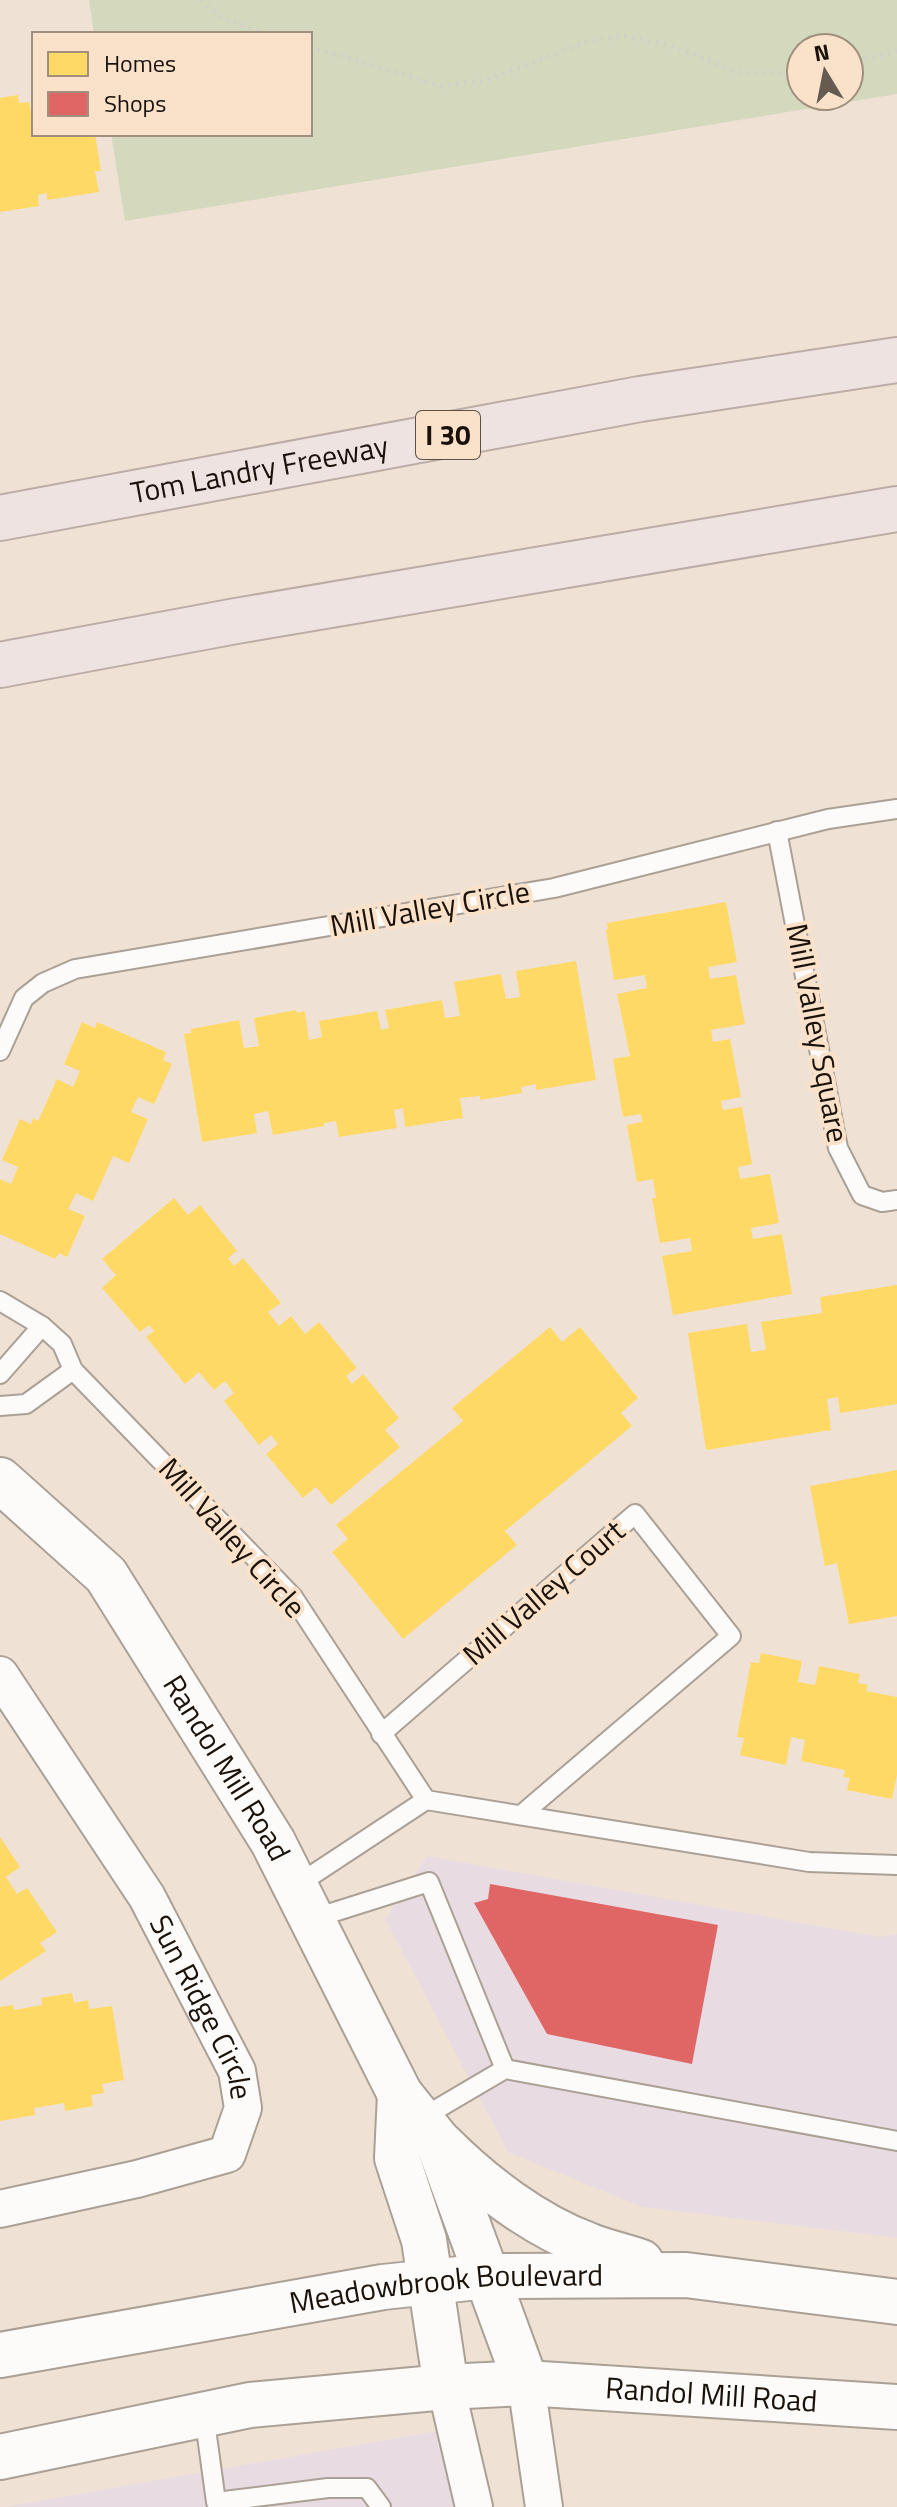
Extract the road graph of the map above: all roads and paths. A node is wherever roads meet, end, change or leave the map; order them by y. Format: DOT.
graph roads {
  1 [pos="201,0"];
  2 [pos="262,32"];
  3 [pos="312,48"];
  4 [pos="897,51"];
  5 [pos="865,59"];
  6 [pos="785,74"];
  7 [pos="897,360"];
  8 [pos="897,509"];
  9 [pos="0,518"];
  10 [pos="0,665"];
  11 [pos="897,809"];
  12 [pos="777,831"];
  13 [pos="0,1051"];
  14 [pos="897,1200"];
  15 [pos="0,1301"];
  16 [pos="42,1326"];
  17 [pos="73,1370"];
  18 [pos="0,1374"];
  19 [pos="0,1406"];
  20 [pos="0,1480"];
  21 [pos="0,1675"];
  22 [pos="381,1734"];
  23 [pos="426,1800"];
  24 [pos="521,1815"];
  25 [pos="897,1865"];
  26 [pos="302,1903"];
  27 [pos="505,2069"];
  28 [pos="419,2117"];
  29 [pos="897,2141"];
  30 [pos="0,2209"];
  31 [pos="686,2275"];
  32 [pos="488,2276"];
  33 [pos="429,2282"];
  34 [pos="897,2302"];
  35 [pos="0,2355"];
  36 [pos="526,2383"];
  37 [pos="446,2387"];
  38 [pos="897,2407"];
  39 [pos="204,2414"];
  40 [pos="0,2457"];
  41 [pos="208,2505"];
  42 [pos="381,2507"];
  43 [pos="474,2507"];
  44 [pos="544,2507"];
  1 -- 2 [label="path"];
  3 -- 6 [label="path"];
  4 -- 5 [label="path"];
  7 -- 9 [label="highway, Tom Landry Freeway / I 30"];
  8 -- 10 [label="highway"];
  11 -- 12 [label="lane, Mill Valley Circle"];
  12 -- 13 [label="lane, Mill Valley Circle"];
  12 -- 14 [label="lane, Mill Valley Square"];
  15 -- 16 [label="lane, Mill Valley Circle"];
  16 -- 17 [label="lane, Mill Valley Circle"];
  16 -- 18 [label="lane"];
  17 -- 19 [label="lane"];
  17 -- 22 [label="lane, Mill Valley Circle"];
  20 -- 26 [label="main road, Randol Mill Road"];
  21 -- 30 [label="street, Sun Ridge Circle"];
  22 -- 23 [label="lane, Mill Valley Circle"];
  22 -- 24 [label="lane, Mill Valley Court"];
  23 -- 24 [label="lane"];
  23 -- 26 [label="lane"];
  24 -- 25 [label="lane"];
  26 -- 27 [label="lane"];
  26 -- 28 [label="main road, Randol Mill Road"];
  27 -- 28 [label="lane"];
  27 -- 29 [label="lane"];
  28 -- 31 [label="main road"];
  28 -- 32 [label="main road, Randol Mill Road"];
  28 -- 33 [label="main road, Randol Mill Road"];
  31 -- 32 [label="main road, Meadowbrook Boulevard"];
  31 -- 34 [label="main road, Meadowbrook Boulevard"];
  32 -- 33 [label="main road, Meadowbrook Boulevard"];
  32 -- 36 [label="main road, Randol Mill Road"];
  33 -- 35 [label="main road, Meadowbrook Boulevard"];
  33 -- 37 [label="main road, Randol Mill Road"];
  36 -- 37 [label="main road"];
  36 -- 38 [label="main road, Randol Mill Road"];
  36 -- 44 [label="street, Randol Mill Road"];
  37 -- 39 [label="main road"];
  37 -- 43 [label="street, Randol Mill Road"];
  39 -- 40 [label="main road"];
  39 -- 41 [label="lane"];
  41 -- 42 [label="lane"];
}
